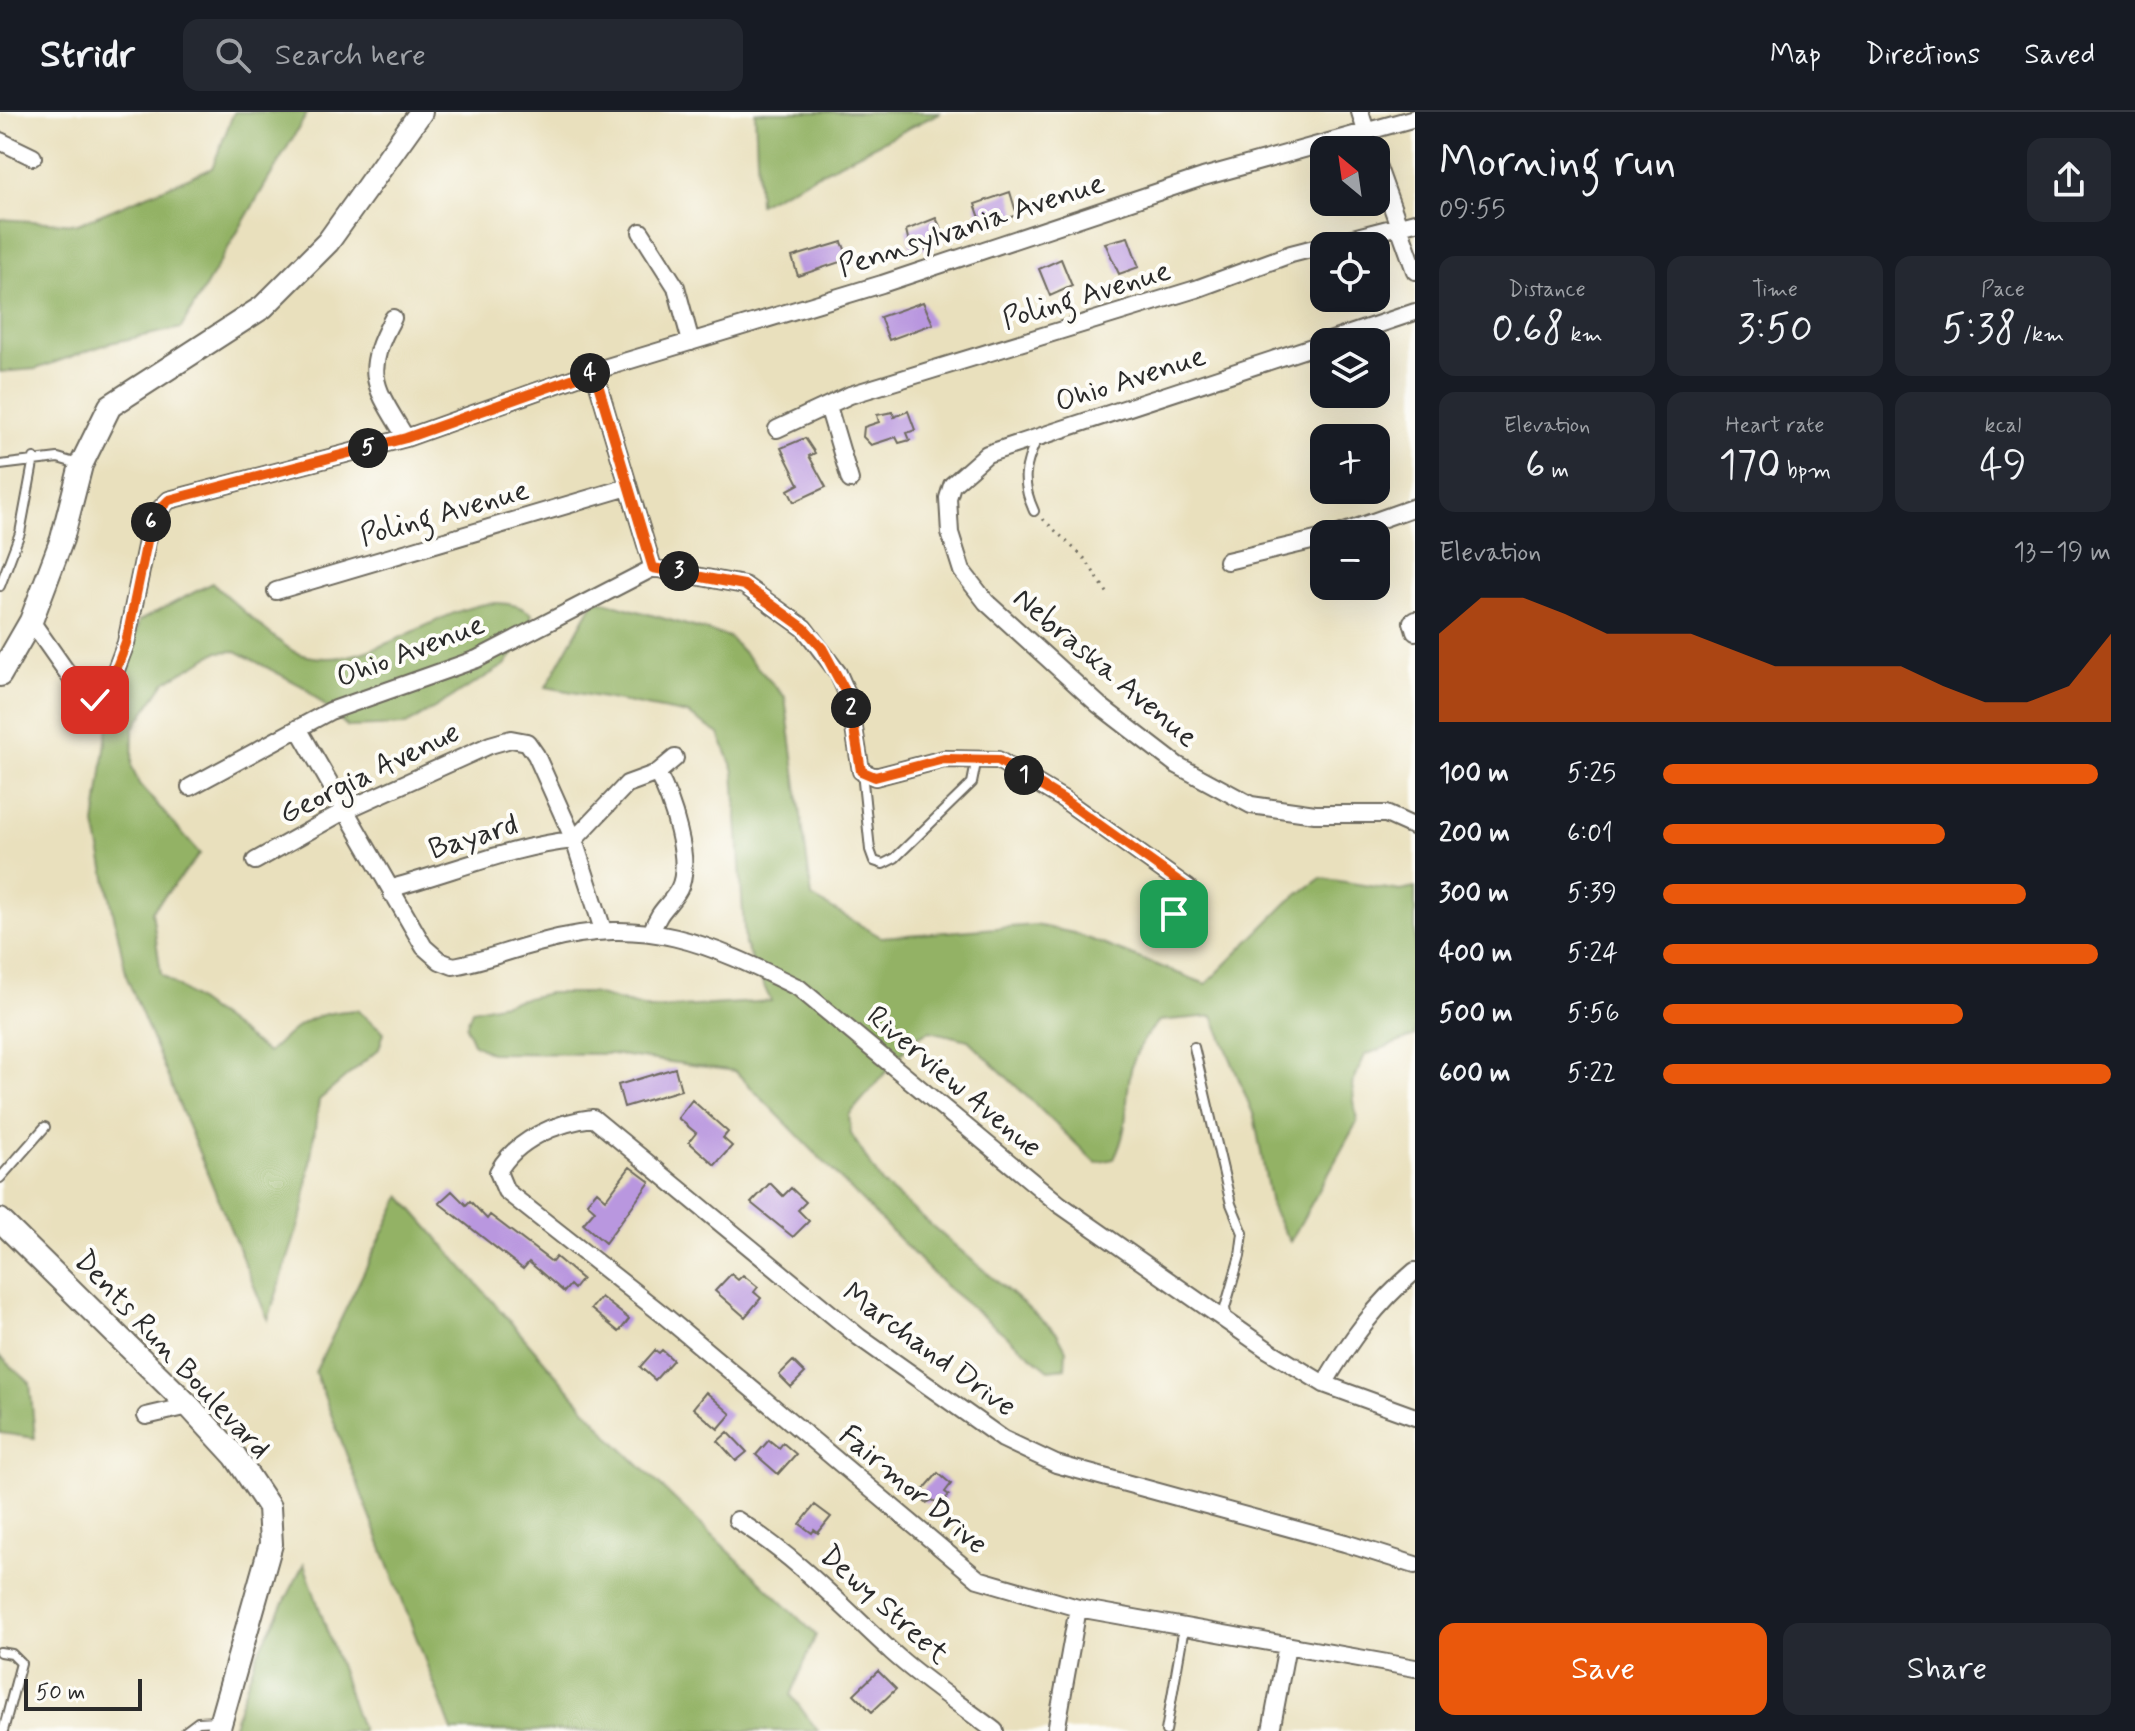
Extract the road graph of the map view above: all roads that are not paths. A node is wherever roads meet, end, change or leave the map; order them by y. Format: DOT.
graph roads {
  1 [pos="421,112"];
  2 [pos="1360,112"];
  3 [pos="1415,118"];
  4 [pos="1367,136"];
  5 [pos="1380,136"];
  6 [pos="0,141"];
  7 [pos="1310,154"];
  8 [pos="33,157"];
  9 [pos="1390,190"];
  10 [pos="1407,224"];
  11 [pos="641,232"];
  12 [pos="1415,271"];
  13 [pos="1415,312"];
  14 [pos="393,318"];
  15 [pos="1367,328"];
  16 [pos="691,342"];
  17 [pos="1310,347"];
  18 [pos="594,371"];
  19 [pos="828,406"];
  20 [pos="777,429"];
  21 [pos="406,438"];
  22 [pos="1037,438"];
  23 [pos="34,458"];
  24 [pos="0,465"];
  25 [pos="81,465"];
  26 [pos="959,477"];
  27 [pos="850,480"];
  28 [pos="628,487"];
  29 [pos="1415,507"];
  30 [pos="1034,511"];
  31 [pos="1378,520"];
  32 [pos="1310,541"];
  33 [pos="1227,561"];
  34 [pos="653,568"];
  35 [pos="0,586"];
  36 [pos="276,591"];
  37 [pos="31,621"];
  38 [pos="0,675"];
  39 [pos="298,728"];
  40 [pos="511,739"];
  41 [pos="675,758"];
  42 [pos="977,758"];
  43 [pos="861,771"];
  44 [pos="657,773"];
  45 [pos="190,787"];
  46 [pos="346,810"];
  47 [pos="1415,827"];
  48 [pos="574,840"];
  49 [pos="255,861"];
  50 [pos="392,894"];
  51 [pos="1167,914"];
  52 [pos="603,930"];
  53 [pos="652,931"];
  54 [pos="1194,1047"];
  55 [pos="45,1127"];
  56 [pos="0,1178"];
  57 [pos="506,1191"];
  58 [pos="0,1220"];
  59 [pos="1415,1271"];
  60 [pos="1227,1321"];
  61 [pos="1324,1384"];
  62 [pos="189,1406"];
  63 [pos="146,1416"];
  64 [pos="1415,1417"];
  65 [pos="737,1520"];
  66 [pos="1415,1565"];
  67 [pos="1078,1608"];
  68 [pos="1184,1627"];
  69 [pos="1287,1645"];
  70 [pos="0,1652"];
  71 [pos="1415,1668"];
  72 [pos="219,1726"];
  73 [pos="3,1731"];
  74 [pos="186,1731"];
  75 [pos="995,1731"];
  76 [pos="1056,1731"];
  77 [pos="1166,1731"];
  78 [pos="1271,1731"];
  1 -- 25 [label="street"];
  2 -- 4 [label="street"];
  3 -- 5 [label="street, Pennsylvania Avenue"];
  6 -- 8 [label="street"];
  7 -- 16 [label="street, Pennsylvania Avenue"];
  9 -- 10 [label="street"];
  10 -- 12 [label="street"];
  10 -- 19 [label="street, Poling Avenue"];
  11 -- 16 [label="street"];
  13 -- 15 [label="street, Ohio Avenue"];
  14 -- 21 [label="street"];
  16 -- 18 [label="street, Pennsylvania Avenue"];
  17 -- 22 [label="street, Ohio Avenue"];
  18 -- 21 [label="street, Pennsylvania Avenue"];
  18 -- 28 [label="street"];
  19 -- 20 [label="street, Poling Avenue"];
  19 -- 27 [label="street"];
  21 -- 37 [label="street, Pennsylvania Avenue"];
  22 -- 26 [label="street, Ohio Avenue"];
  22 -- 30 [label="lane"];
  23 -- 24 [label="lane"];
  23 -- 25 [label="lane"];
  23 -- 35 [label="lane"];
  25 -- 37 [label="street"];
  26 -- 47 [label="street, Nebraska Avenue"];
  28 -- 34 [label="street"];
  28 -- 36 [label="street, Poling Avenue"];
  29 -- 31 [label="street"];
  32 -- 33 [label="street"];
  34 -- 39 [label="street, Ohio Avenue"];
  34 -- 43 [label="street"];
  37 -- 38 [label="street"];
  39 -- 45 [label="street, Ohio Avenue"];
  39 -- 46 [label="street"];
  40 -- 46 [label="street, Georgia Avenue"];
  40 -- 48 [label="street, Bayard"];
  41 -- 44 [label="street"];
  42 -- 43 [label="street"];
  42 -- 43 [label="lane"];
  42 -- 51 [label="street"];
  44 -- 48 [label="street"];
  44 -- 53 [label="street"];
  46 -- 49 [label="street, Georgia Avenue"];
  46 -- 50 [label="street"];
  48 -- 50 [label="street, Bayard"];
  48 -- 52 [label="street, Bayard"];
  50 -- 52 [label="street, Riverview Avenue"];
  52 -- 53 [label="street, Riverview Avenue"];
  53 -- 60 [label="street, Riverview Avenue"];
  54 -- 60 [label="lane"];
  55 -- 56 [label="lane"];
  57 -- 66 [label="street, Marchand Drive"];
  57 -- 67 [label="street, Fairmor Drive"];
  58 -- 62 [label="street, Dents Run Boulevard"];
  59 -- 61 [label="street"];
  60 -- 61 [label="street, Riverview Avenue"];
  61 -- 64 [label="street, Riverview Avenue"];
  62 -- 63 [label="street"];
  62 -- 72 [label="street, Dents Run Boulevard"];
  65 -- 75 [label="street, Dewy Street"];
  67 -- 68 [label="street, Fairmor Drive"];
  67 -- 76 [label="street"];
  68 -- 69 [label="street, Fairmor Drive"];
  68 -- 77 [label="lane"];
  69 -- 71 [label="street, Fairmor Drive"];
  69 -- 78 [label="street"];
  70 -- 73 [label="lane"];
  72 -- 74 [label="lane"];
}
